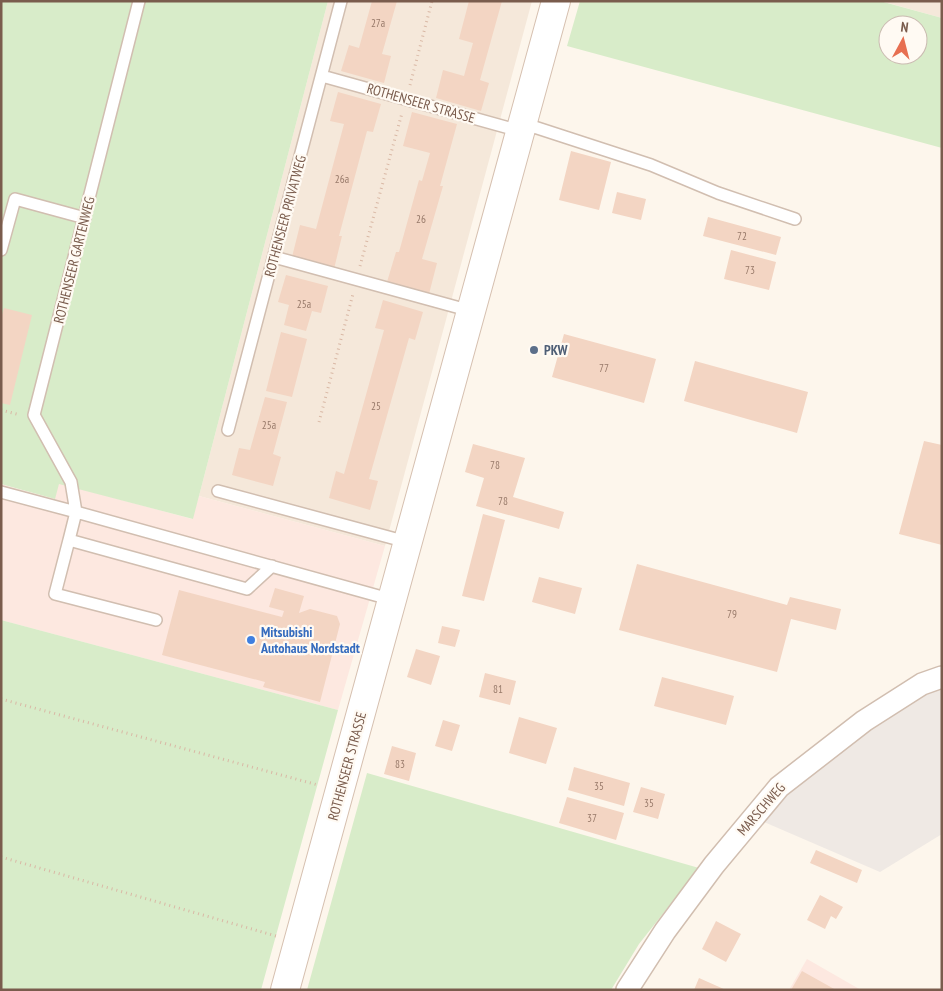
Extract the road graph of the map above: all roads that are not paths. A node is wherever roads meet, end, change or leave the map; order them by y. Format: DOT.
graph roads {
  1 [pos="139,1"];
  2 [pos="341,1"];
  3 [pos="556,1"];
  4 [pos="322,76"];
  5 [pos="521,127"];
  6 [pos="85,218"];
  7 [pos="795,219"];
  8 [pos="1,250"];
  9 [pos="274,257"];
  10 [pos="471,311"];
  11 [pos="228,430"];
  12 [pos="218,491"];
  13 [pos="1,492"];
  14 [pos="76,512"];
  15 [pos="69,540"];
  16 [pos="409,542"];
  17 [pos="272,566"];
  18 [pos="393,600"];
  19 [pos="156,620"];
  20 [pos="942,677"];
  21 [pos="285,990"];
  22 [pos="626,990"];
  1 -- 6 [label="lane, ROTHENSEER GARTENWEG"];
  2 -- 4 [label="lane, ROTHENSEER PRIVATWEG"];
  3 -- 5 [label="street, ROTHENSEER STRASSE"];
  4 -- 5 [label="lane, ROTHENSEER STRASSE"];
  4 -- 9 [label="lane, ROTHENSEER PRIVATWEG"];
  5 -- 7 [label="lane"];
  5 -- 10 [label="street, ROTHENSEER STRASSE"];
  6 -- 8 [label="lane"];
  6 -- 14 [label="lane, ROTHENSEER GARTENWEG"];
  9 -- 10 [label="lane"];
  9 -- 11 [label="lane, ROTHENSEER PRIVATWEG"];
  10 -- 16 [label="street, ROTHENSEER STRASSE"];
  12 -- 16 [label="lane"];
  13 -- 14 [label="lane"];
  14 -- 15 [label="lane"];
  14 -- 17 [label="lane"];
  15 -- 17 [label="lane"];
  15 -- 19 [label="lane"];
  16 -- 18 [label="street, ROTHENSEER STRASSE"];
  17 -- 18 [label="lane"];
  18 -- 21 [label="street, ROTHENSEER STRASSE"];
  20 -- 22 [label="street, MARSCHWEG"];
}
